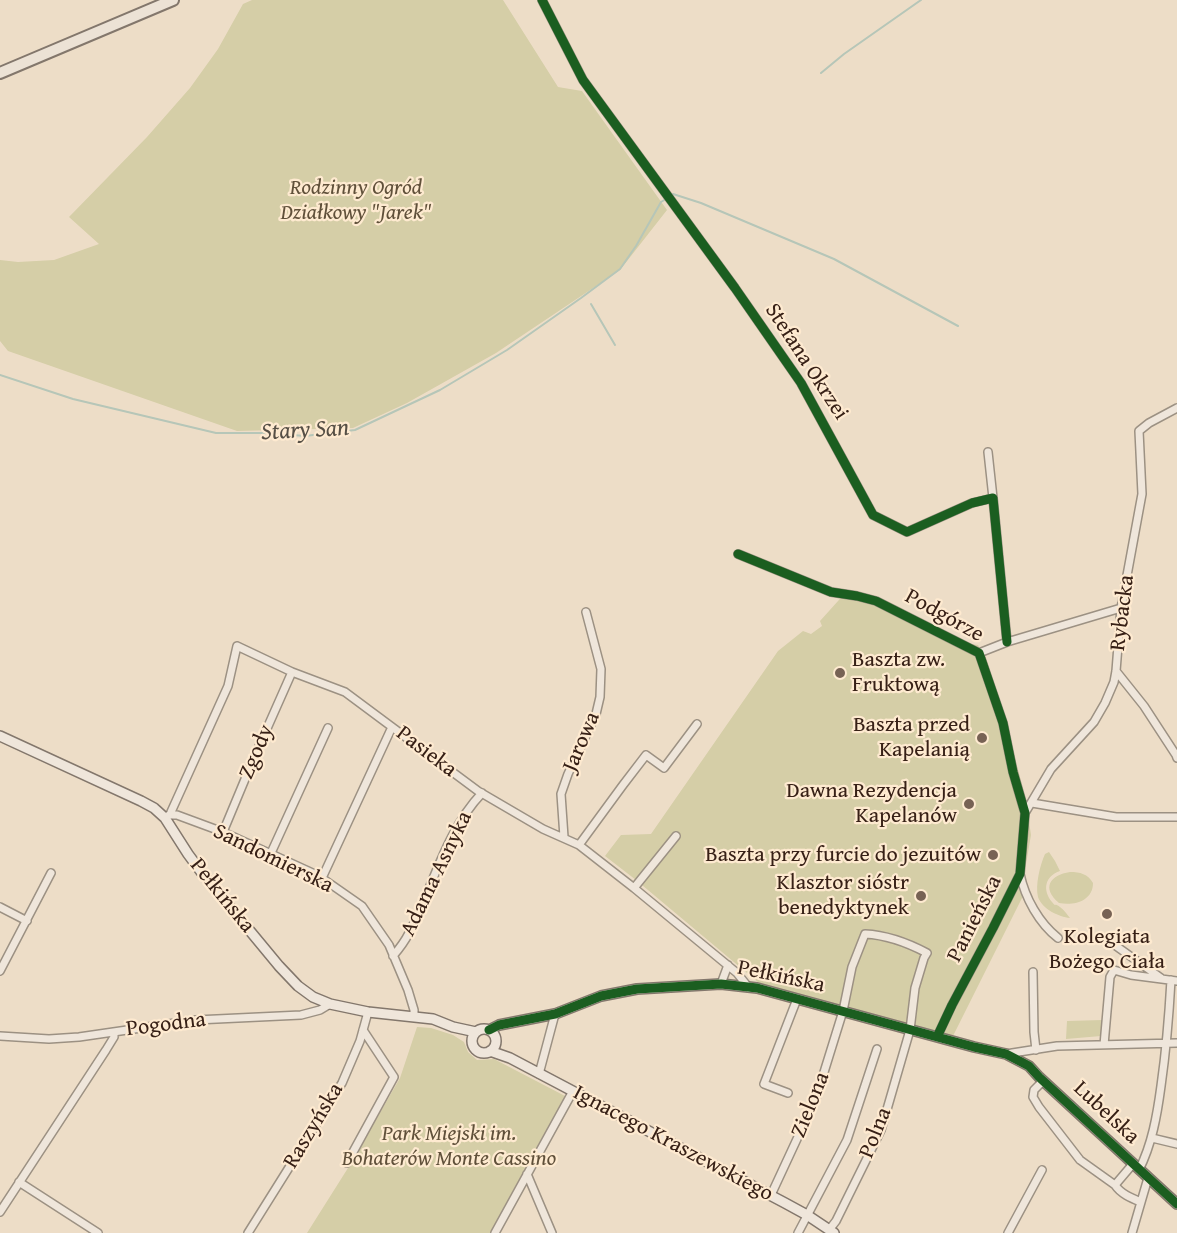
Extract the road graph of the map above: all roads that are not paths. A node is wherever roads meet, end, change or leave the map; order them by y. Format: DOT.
graph roads {
  1 [pos="173,0"];
  2 [pos="543,3"];
  3 [pos="0,73"];
  4 [pos="1177,408"];
  5 [pos="988,452"];
  6 [pos="993,498"];
  7 [pos="738,554"];
  8 [pos="1121,608"];
  9 [pos="586,612"];
  10 [pos="1007,642"];
  11 [pos="979,653"];
  12 [pos="1116,671"];
  13 [pos="292,672"];
  14 [pos="697,724"];
  15 [pos="392,727"];
  16 [pos="328,728"];
  17 [pos="0,736"];
  18 [pos="1177,758"];
  19 [pos="482,793"];
  20 [pos="1032,803"];
  21 [pos="1025,813"];
  22 [pos="168,816"];
  23 [pos="1177,817"];
  24 [pos="223,832"];
  25 [pos="676,836"];
  26 [pos="564,837"];
  27 [pos="579,845"];
  28 [pos="271,854"];
  29 [pos="51,873"];
  30 [pos="1020,874"];
  31 [pos="322,878"];
  32 [pos="634,888"];
  33 [pos="0,907"];
  34 [pos="27,921"];
  35 [pos="1058,938"];
  36 [pos="1116,946"];
  37 [pos="927,953"];
  38 [pos="393,956"];
  39 [pos="728,965"];
  40 [pos="0,971"];
  41 [pos="1033,972"];
  42 [pos="1171,980"];
  43 [pos="721,984"];
  44 [pos="750,988"];
  45 [pos="798,999"];
  46 [pos="330,1004"];
  47 [pos="843,1011"];
  48 [pos="368,1012"];
  49 [pos="555,1014"];
  50 [pos="414,1017"];
  51 [pos="363,1030"];
  52 [pos="910,1030"];
  53 [pos="114,1032"];
  54 [pos="0,1036"];
  55 [pos="474,1036"];
  56 [pos="937,1037"];
  57 [pos="492,1041"];
  58 [pos="1167,1043"];
  59 [pos="1177,1043"];
  60 [pos="1104,1045"];
  61 [pos="878,1048"];
  62 [pos="1036,1050"];
  63 [pos="1006,1054"];
  64 [pos="539,1074"];
  65 [pos="1043,1081"];
  66 [pos="573,1091"];
  67 [pos="788,1093"];
  68 [pos="1152,1138"];
  69 [pos="1177,1144"];
  70 [pos="347,1163"];
  71 [pos="1136,1168"];
  72 [pos="1042,1170"];
  73 [pos="527,1174"];
  74 [pos="1148,1178"];
  75 [pos="19,1182"];
  76 [pos="1115,1185"];
  77 [pos="771,1196"];
  78 [pos="1141,1202"];
  79 [pos="1177,1204"];
  80 [pos="0,1212"];
  81 [pos="807,1215"];
  82 [pos="832,1231"];
  83 [pos="98,1233"];
  84 [pos="248,1233"];
  85 [pos="495,1233"];
  86 [pos="552,1233"];
  87 [pos="798,1233"];
  88 [pos="1008,1233"];
  89 [pos="1132,1233"];
  1 -- 3 [label="main road"];
  2 -- 6 [label="street, Stefana Okrzei"];
  4 -- 8 [label="street, Rybacka"];
  5 -- 6 [label="street"];
  6 -- 10 [label="street"];
  7 -- 11 [label="street, Podgórze"];
  8 -- 10 [label="street"];
  8 -- 12 [label="street, Rybacka"];
  9 -- 26 [label="street, Jarowa"];
  10 -- 11 [label="street"];
  11 -- 21 [label="street, Podgórze"];
  12 -- 18 [label="street"];
  12 -- 20 [label="street, Rybacka"];
  13 -- 15 [label="street, Pasieka"];
  13 -- 22 [label="street, Pasieka"];
  13 -- 24 [label="street, Zgody"];
  14 -- 27 [label="street"];
  15 -- 19 [label="street, Pasieka"];
  15 -- 31 [label="street"];
  16 -- 28 [label="street"];
  17 -- 22 [label="street, Pełkińska"];
  19 -- 26 [label="street, Pasieka"];
  19 -- 38 [label="street, Adama Asnyka"];
  20 -- 21 [label="street, Rybacka"];
  20 -- 23 [label="street"];
  21 -- 30 [label="street, Panieńska"];
  22 -- 24 [label="street, Sandomierska"];
  22 -- 46 [label="street, Pełkińska"];
  24 -- 28 [label="street, Sandomierska"];
  25 -- 32 [label="street"];
  26 -- 27 [label="street, Pasieka"];
  27 -- 32 [label="street, Pasieka"];
  28 -- 31 [label="street, Sandomierska"];
  29 -- 34 [label="street"];
  30 -- 35 [label="street"];
  30 -- 56 [label="street, Panieńska"];
  31 -- 38 [label="street, Sandomierska"];
  32 -- 39 [label="street, Pasieka"];
  33 -- 34 [label="street"];
  34 -- 40 [label="street"];
  36 -- 42 [label="street"];
  37 -- 47 [label="street, Zielona"];
  37 -- 52 [label="street, Polna"];
  38 -- 50 [label="street, Sandomierska"];
  39 -- 43 [label="street"];
  39 -- 44 [label="street, Pasieka"];
  41 -- 62 [label="street"];
  42 -- 58 [label="street"];
  42 -- 60 [label="street"];
  43 -- 44 [label="street, Pełkińska"];
  43 -- 49 [label="street, Pełkińska"];
  44 -- 45 [label="street, Pełkińska"];
  45 -- 47 [label="street, Pełkińska"];
  45 -- 67 [label="street"];
  46 -- 48 [label="street, Pełkińska"];
  46 -- 53 [label="street, Pogodna"];
  47 -- 52 [label="street, Pełkińska"];
  47 -- 77 [label="street, Zielona"];
  48 -- 50 [label="street, Pełkińska"];
  48 -- 51 [label="street, Raszyńska"];
  49 -- 57 [label="street, Pełkińska"];
  49 -- 64 [label="street"];
  50 -- 55 [label="street, Pełkińska"];
  51 -- 70 [label="street"];
  51 -- 84 [label="street, Raszyńska"];
  52 -- 56 [label="street, Pełkińska"];
  52 -- 82 [label="street, Polna"];
  53 -- 54 [label="street, Pogodna"];
  53 -- 75 [label="street"];
  55 -- 57 [label="street"];
  55 -- 57 [label="street"];
  56 -- 63 [label="street, Pełkińska"];
  57 -- 64 [label="street, Ignacego Kraszewskiego"];
  58 -- 59 [label="street"];
  58 -- 60 [label="street"];
  58 -- 68 [label="street"];
  60 -- 62 [label="street"];
  61 -- 81 [label="street"];
  62 -- 63 [label="street"];
  63 -- 65 [label="street, Lubelska"];
  64 -- 66 [label="street, Ignacego Kraszewskiego"];
  65 -- 71 [label="street, Lubelska"];
  65 -- 76 [label="street"];
  66 -- 73 [label="street"];
  66 -- 77 [label="street, Ignacego Kraszewskiego"];
  68 -- 69 [label="street"];
  68 -- 71 [label="street"];
  71 -- 74 [label="street, Lubelska"];
  71 -- 76 [label="street"];
  72 -- 88 [label="street"];
  73 -- 85 [label="street"];
  73 -- 86 [label="street"];
  74 -- 78 [label="street"];
  74 -- 79 [label="street, Lubelska"];
  75 -- 80 [label="street"];
  75 -- 83 [label="street"];
  76 -- 78 [label="street"];
  77 -- 81 [label="street, Ignacego Kraszewskiego"];
  78 -- 89 [label="street"];
  81 -- 82 [label="street, Ignacego Kraszewskiego"];
  81 -- 87 [label="street"];
}
